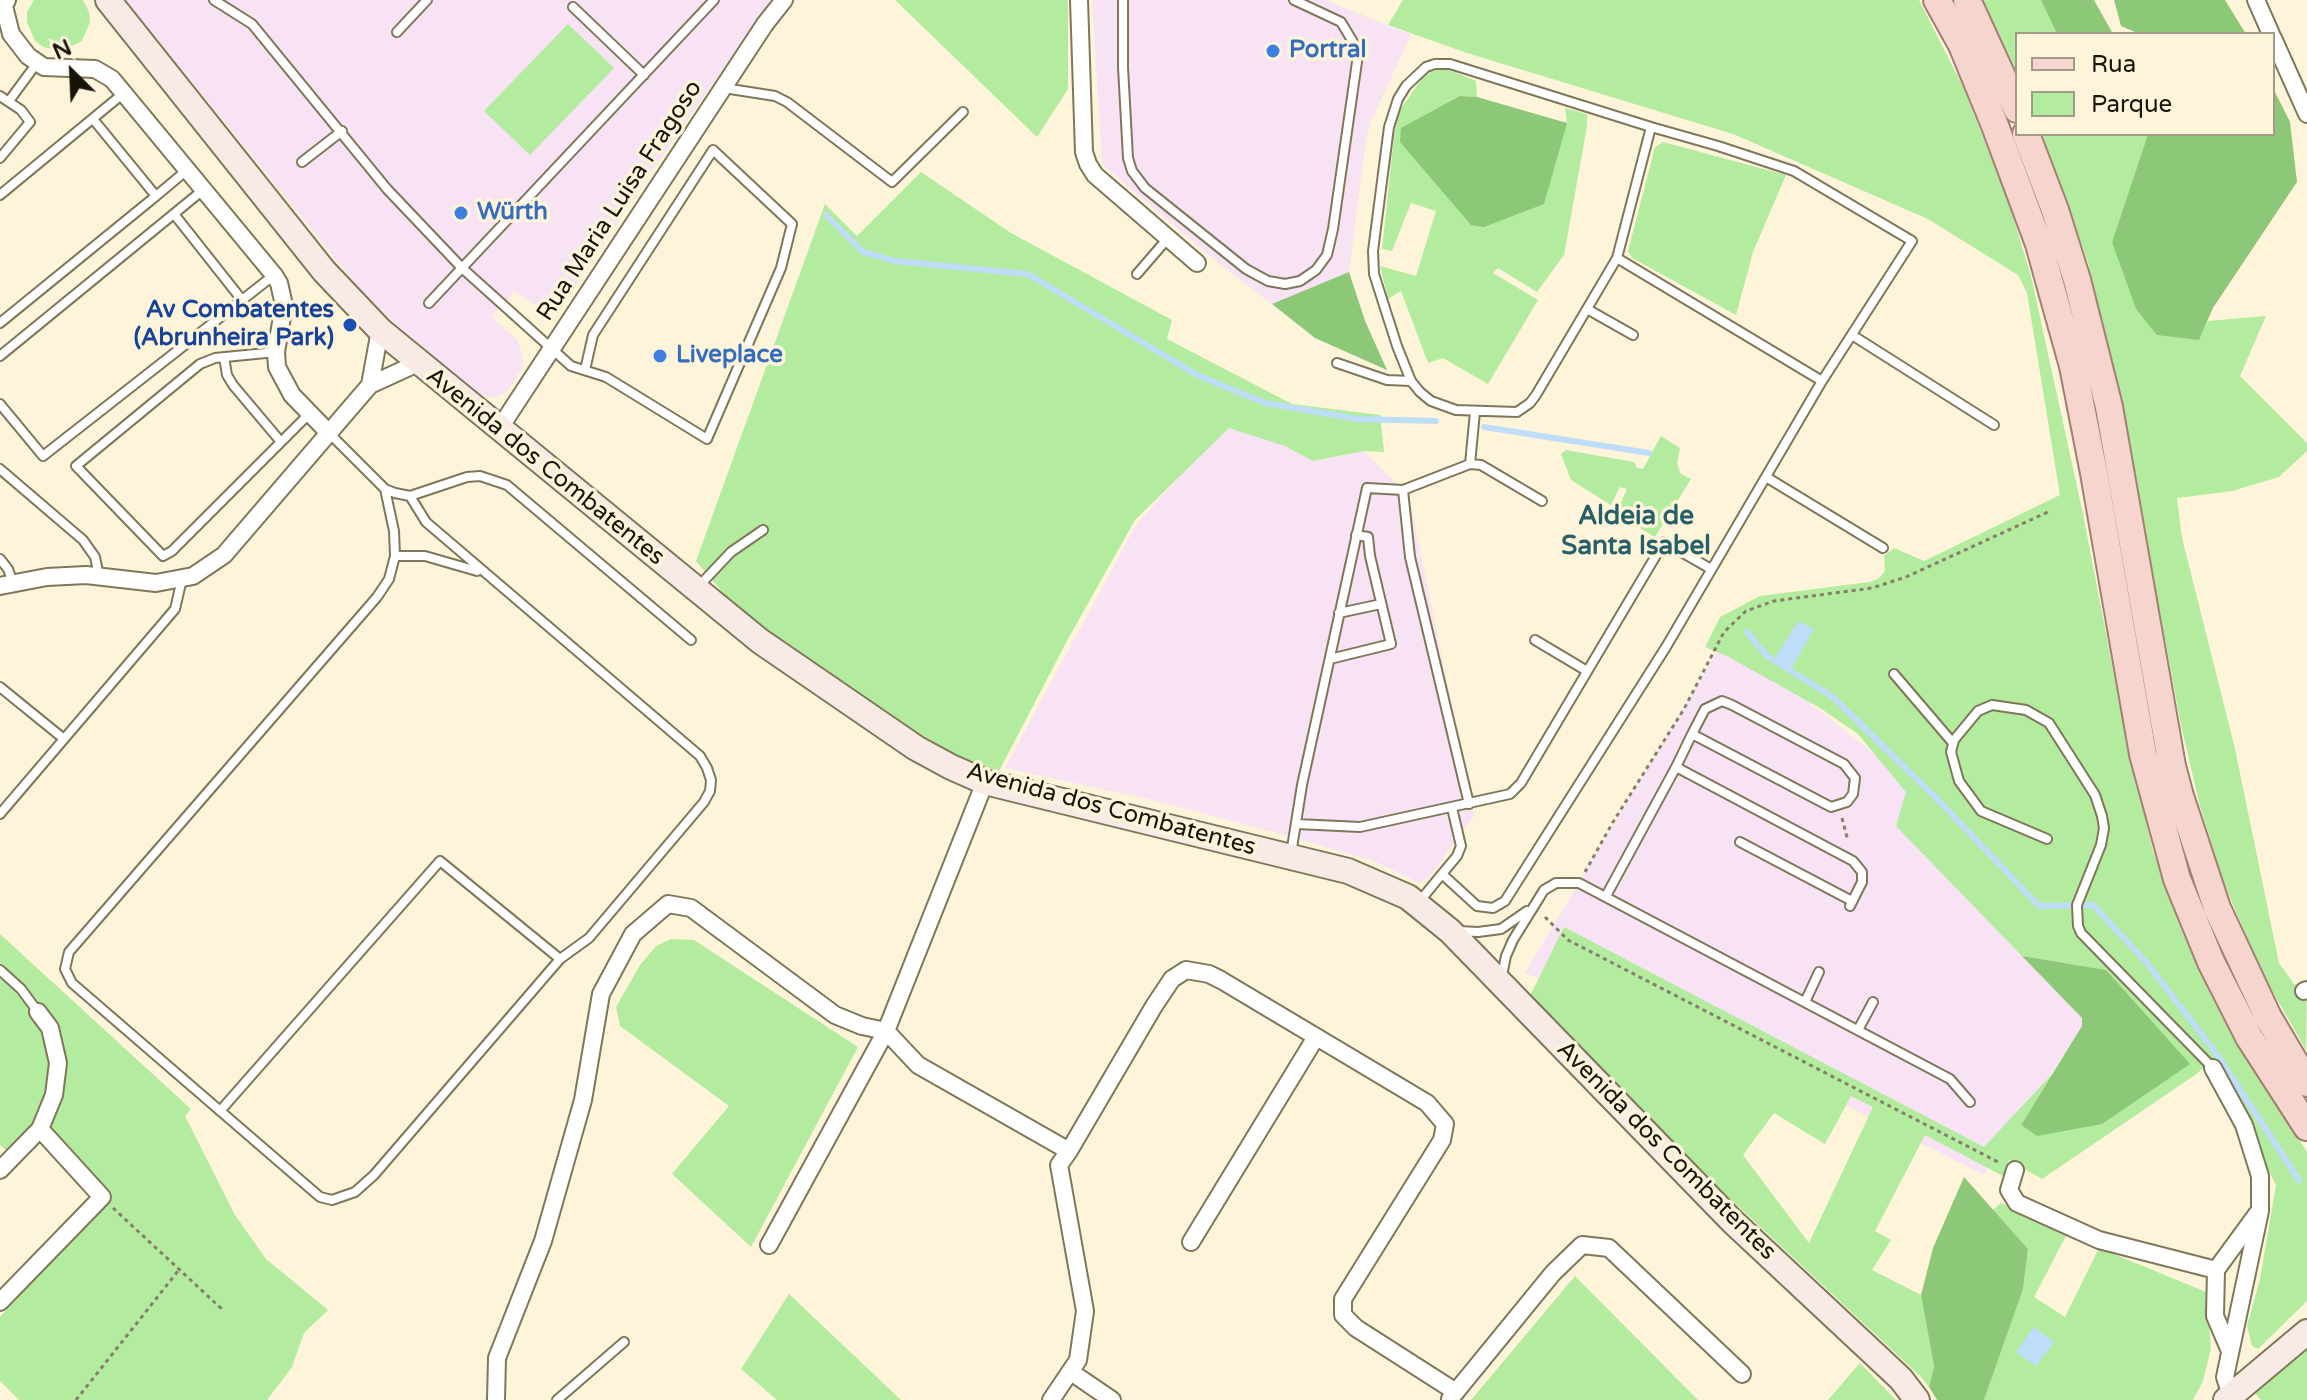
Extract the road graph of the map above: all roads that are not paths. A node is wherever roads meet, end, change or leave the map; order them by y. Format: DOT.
graph roads {
  1 [pos="7,0"];
  2 [pos="108,0"];
  3 [pos="214,0"];
  4 [pos="427,0"];
  5 [pos="714,0"];
  6 [pos="784,0"];
  7 [pos="1079,0"];
  8 [pos="1123,0"];
  9 [pos="1294,0"];
  10 [pos="1937,0"];
  11 [pos="1967,0"];
  12 [pos="2256,0"];
  13 [pos="573,7"];
  14 [pos="397,32"];
  15 [pos="2270,32"];
  16 [pos="2275,43"];
  17 [pos="37,63"];
  18 [pos="644,75"];
  19 [pos="723,88"];
  20 [pos="125,92"];
  21 [pos="0,96"];
  22 [pos="9,101"];
  23 [pos="2015,105"];
  24 [pos="963,112"];
  25 [pos="2307,114"];
  26 [pos="93,119"];
  27 [pos="1651,127"];
  28 [pos="342,131"];
  29 [pos="2027,136"];
  30 [pos="0,158"];
  31 [pos="302,162"];
  32 [pos="187,170"];
  33 [pos="204,190"];
  34 [pos="0,195"];
  35 [pos="156,196"];
  36 [pos="174,214"];
  37 [pos="1168,238"];
  38 [pos="1617,258"];
  39 [pos="1197,263"];
  40 [pos="462,268"];
  41 [pos="1137,274"];
  42 [pos="274,275"];
  43 [pos="242,300"];
  44 [pos="429,303"];
  45 [pos="1587,309"];
  46 [pos="0,323"];
  47 [pos="380,330"];
  48 [pos="1633,335"];
  49 [pos="1852,335"];
  50 [pos="552,348"];
  51 [pos="276,352"];
  52 [pos="0,356"];
  53 [pos="224,357"];
  54 [pos="418,363"];
  55 [pos="1337,363"];
  56 [pos="585,370"];
  57 [pos="1411,381"];
  58 [pos="1822,381"];
  59 [pos="370,385"];
  60 [pos="0,404"];
  61 [pos="1475,412"];
  62 [pos="310,413"];
  63 [pos="1994,425"];
  64 [pos="499,429"];
  65 [pos="330,434"];
  66 [pos="281,442"];
  67 [pos="1470,464"];
  68 [pos="0,469"];
  69 [pos="1766,477"];
  70 [pos="385,489"];
  71 [pos="1403,490"];
  72 [pos="410,496"];
  73 [pos="1542,501"];
  74 [pos="763,530"];
  75 [pos="1356,535"];
  76 [pos="1883,548"];
  77 [pos="395,556"];
  78 [pos="0,559"];
  79 [pos="1711,569"];
  80 [pos="486,574"];
  81 [pos="99,576"];
  82 [pos="183,579"];
  83 [pos="6,584"];
  84 [pos="695,590"];
  85 [pos="1381,604"];
  86 [pos="1339,613"];
  87 [pos="691,640"];
  88 [pos="1535,640"];
  89 [pos="1330,659"];
  90 [pos="1587,671"];
  91 [pos="1894,674"];
  92 [pos="0,687"];
  93 [pos="1692,734"];
  94 [pos="64,739"];
  95 [pos="1953,743"];
  96 [pos="1676,767"];
  97 [pos="985,782"];
  98 [pos="1469,804"];
  99 [pos="1452,808"];
  100 [pos="0,814"];
  101 [pos="1297,824"];
  102 [pos="2047,839"];
  103 [pos="1740,842"];
  104 [pos="1290,858"];
  105 [pos="1442,874"];
  106 [pos="1606,896"];
  107 [pos="1417,904"];
  108 [pos="1534,906"];
  109 [pos="1450,931"];
  110 [pos="560,959"];
  111 [pos="0,970"];
  112 [pos="1819,972"];
  113 [pos="1501,984"];
  114 [pos="1805,1002"];
  115 [pos="1873,1002"];
  116 [pos="38,1012"];
  117 [pos="1858,1030"];
  118 [pos="886,1031"];
  119 [pos="1316,1037"];
  120 [pos="2213,1068"];
  121 [pos="2307,1083"];
  122 [pos="1970,1102"];
  123 [pos="220,1111"];
  124 [pos="2307,1127"];
  125 [pos="40,1129"];
  126 [pos="1069,1151"];
  127 [pos="0,1170"];
  128 [pos="2015,1170"];
  129 [pos="2260,1211"];
  130 [pos="1191,1242"];
  131 [pos="769,1245"];
  132 [pos="2216,1270"];
  133 [pos="0,1302"];
  134 [pos="2307,1332"];
  135 [pos="624,1342"];
  136 [pos="2230,1351"];
  137 [pos="1071,1372"];
  138 [pos="1742,1374"];
  139 [pos="1453,1396"];
  140 [pos="2229,1398"];
  141 [pos="496,1400"];
  142 [pos="557,1400"];
  143 [pos="1051,1400"];
  144 [pos="1112,1400"];
  145 [pos="1917,1400"];
  1 -- 17 [label="street"];
  2 -- 47 [label="street, Avenida dos Combatentes"];
  3 -- 28 [label="lane"];
  4 -- 14 [label="lane"];
  5 -- 18 [label="lane"];
  6 -- 19 [label="street, Rua Maria Luisa Fragoso"];
  7 -- 37 [label="street"];
  8 -- 9 [label="lane"];
  10 -- 124 [label="main road"];
  11 -- 23 [label="main road"];
  12 -- 15 [label="street"];
  13 -- 18 [label="lane"];
  16 -- 25 [label="street"];
  17 -- 20 [label="street"];
  17 -- 22 [label="lane"];
  18 -- 40 [label="lane"];
  19 -- 24 [label="lane"];
  19 -- 50 [label="street, Rua Maria Luisa Fragoso"];
  20 -- 26 [label="lane"];
  20 -- 32 [label="street"];
  21 -- 22 [label="lane"];
  22 -- 30 [label="lane"];
  26 -- 34 [label="lane"];
  26 -- 35 [label="lane"];
  27 -- 38 [label="lane"];
  27 -- 49 [label="lane"];
  27 -- 57 [label="lane"];
  28 -- 31 [label="lane"];
  28 -- 40 [label="lane"];
  29 -- 121 [label="main road"];
  32 -- 33 [label="street"];
  32 -- 35 [label="lane"];
  33 -- 36 [label="lane"];
  33 -- 42 [label="street"];
  35 -- 46 [label="lane"];
  36 -- 43 [label="lane"];
  36 -- 52 [label="lane"];
  37 -- 39 [label="street"];
  37 -- 41 [label="lane"];
  38 -- 45 [label="lane"];
  38 -- 58 [label="lane"];
  40 -- 44 [label="lane"];
  40 -- 50 [label="lane"];
  42 -- 43 [label="lane"];
  42 -- 51 [label="street"];
  43 -- 60 [label="lane"];
  45 -- 48 [label="lane"];
  45 -- 61 [label="lane"];
  47 -- 54 [label="street, Avenida dos Combatentes"];
  47 -- 59 [label="street"];
  49 -- 58 [label="lane"];
  49 -- 63 [label="lane"];
  50 -- 56 [label="lane"];
  50 -- 64 [label="street, Rua Maria Luisa Fragoso"];
  51 -- 53 [label="lane"];
  51 -- 62 [label="street"];
  53 -- 66 [label="lane"];
  53 -- 66 [label="lane"];
  54 -- 59 [label="street"];
  54 -- 64 [label="street, Avenida dos Combatentes"];
  55 -- 57 [label="lane"];
  56 -- 56 [label="lane"];
  57 -- 61 [label="lane"];
  58 -- 69 [label="lane"];
  59 -- 65 [label="street"];
  61 -- 67 [label="lane"];
  62 -- 65 [label="street"];
  62 -- 66 [label="lane"];
  64 -- 84 [label="street, Avenida dos Combatentes"];
  65 -- 70 [label="lane"];
  65 -- 82 [label="street"];
  67 -- 71 [label="lane"];
  67 -- 73 [label="lane"];
  68 -- 81 [label="lane"];
  69 -- 76 [label="lane"];
  69 -- 79 [label="lane"];
  70 -- 72 [label="lane"];
  70 -- 77 [label="lane"];
  71 -- 75 [label="lane"];
  71 -- 98 [label="lane"];
  72 -- 80 [label="lane"];
  72 -- 87 [label="lane"];
  74 -- 84 [label="lane"];
  75 -- 85 [label="lane"];
  75 -- 86 [label="lane"];
  77 -- 80 [label="lane"];
  77 -- 123 [label="lane"];
  78 -- 83 [label="lane"];
  79 -- 90 [label="lane"];
  79 -- 105 [label="lane"];
  80 -- 110 [label="lane"];
  81 -- 82 [label="street"];
  81 -- 83 [label="street"];
  82 -- 94 [label="lane"];
  84 -- 97 [label="street, Avenida dos Combatentes"];
  85 -- 86 [label="lane"];
  85 -- 89 [label="lane"];
  86 -- 89 [label="lane"];
  88 -- 90 [label="lane"];
  89 -- 101 [label="lane"];
  90 -- 98 [label="lane"];
  91 -- 95 [label="lane"];
  92 -- 94 [label="lane"];
  93 -- 93 [label="lane"];
  93 -- 96 [label="lane"];
  94 -- 100 [label="lane"];
  95 -- 102 [label="lane"];
  95 -- 120 [label="lane"];
  96 -- 103 [label="lane"];
  96 -- 106 [label="lane"];
  97 -- 104 [label="street, Avenida dos Combatentes"];
  97 -- 118 [label="street"];
  98 -- 99 [label="lane"];
  99 -- 101 [label="lane"];
  99 -- 105 [label="lane"];
  101 -- 104 [label="lane"];
  104 -- 107 [label="street, Avenida dos Combatentes"];
  105 -- 107 [label="lane"];
  106 -- 108 [label="lane"];
  106 -- 114 [label="lane"];
  107 -- 109 [label="street, Avenida dos Combatentes"];
  108 -- 109 [label="lane"];
  108 -- 113 [label="lane"];
  109 -- 113 [label="street, Avenida dos Combatentes"];
  110 -- 123 [label="lane"];
  110 -- 123 [label="lane"];
  111 -- 116 [label="lane"];
  112 -- 114 [label="lane"];
  113 -- 145 [label="street, Avenida dos Combatentes"];
  114 -- 117 [label="lane"];
  115 -- 117 [label="lane"];
  116 -- 125 [label="street"];
  117 -- 122 [label="lane"];
  118 -- 126 [label="street"];
  118 -- 131 [label="street"];
  118 -- 141 [label="street"];
  119 -- 126 [label="street"];
  119 -- 130 [label="street"];
  119 -- 139 [label="street"];
  120 -- 129 [label="street"];
  125 -- 127 [label="street"];
  125 -- 133 [label="street"];
  126 -- 137 [label="street"];
  128 -- 132 [label="street"];
  129 -- 132 [label="street"];
  129 -- 136 [label="street"];
  132 -- 136 [label="street"];
  134 -- 140 [label="street"];
  135 -- 142 [label="lane"];
  136 -- 140 [label="street"];
  137 -- 143 [label="street"];
  137 -- 144 [label="street"];
  138 -- 139 [label="street"];
}
